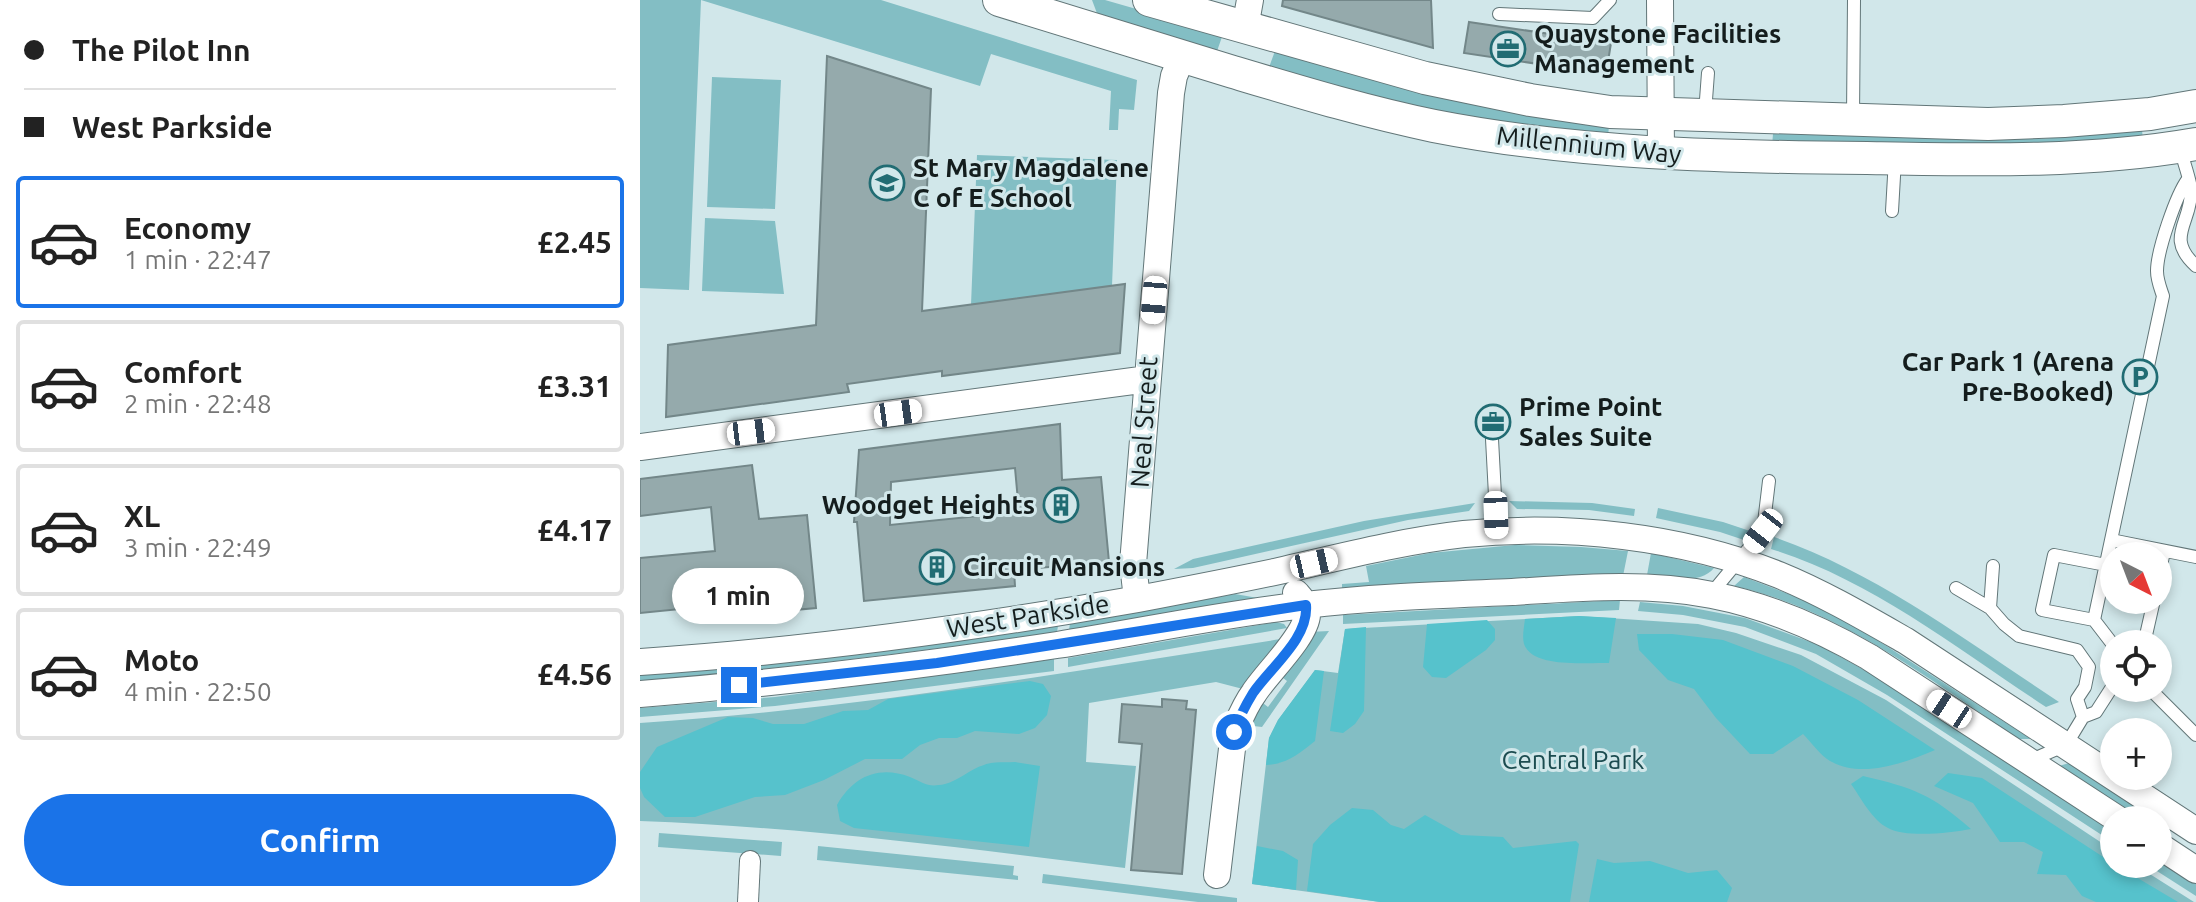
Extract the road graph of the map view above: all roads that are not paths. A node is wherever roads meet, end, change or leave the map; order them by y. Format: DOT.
graph roads {
  1 [pos="999,0"];
  2 [pos="1149,0"];
  3 [pos="1610,0"];
  4 [pos="1660,0"];
  5 [pos="1854,0"];
  6 [pos="1248,14"];
  7 [pos="1499,14"];
  8 [pos="1182,57"];
  9 [pos="1708,73"];
  10 [pos="2186,108"];
  11 [pos="1662,115"];
  12 [pos="1705,116"];
  13 [pos="1853,120"];
  14 [pos="2188,145"];
  15 [pos="1661,154"];
  16 [pos="1895,159"];
  17 [pos="2188,179"];
  18 [pos="1892,211"];
  19 [pos="2196,266"];
  20 [pos="1148,379"];
  21 [pos="1492,439"];
  22 [pos="640,447"];
  23 [pos="1769,481"];
  24 [pos="1497,533"];
  25 [pos="2111,540"];
  26 [pos="2121,542"];
  27 [pos="2172,552"];
  28 [pos="2196,557"];
  29 [pos="1739,562"];
  30 [pos="2100,564"];
  31 [pos="1993,566"];
  32 [pos="1260,575"];
  33 [pos="1956,588"];
  34 [pos="2100,592"];
  35 [pos="1710,595"];
  36 [pos="1137,599"];
  37 [pos="1306,605"];
  38 [pos="1990,608"];
  39 [pos="2094,620"];
  40 [pos="2102,630"];
  41 [pos="640,662"];
  42 [pos="640,694"];
  43 [pos="2102,702"];
  44 [pos="2163,702"];
  45 [pos="2083,717"];
  46 [pos="2196,735"];
  47 [pos="2066,745"];
  48 [pos="2029,761"];
  49 [pos="2100,808"];
  50 [pos="2196,831"];
  51 [pos="2172,854"];
  52 [pos="750,861"];
  53 [pos="2196,870"];
  54 [pos="1217,875"];
  55 [pos="748,902"];
  1 -- 8 [label="street, Millennium Way"];
  2 -- 6 [label="street, Millennium Way"];
  3 -- 7 [label="lane"];
  4 -- 11 [label="street"];
  5 -- 13 [label="lane"];
  6 -- 11 [label="street, Millennium Way"];
  8 -- 15 [label="street, Millennium Way"];
  8 -- 20 [label="street, Neal Street"];
  9 -- 12 [label="lane"];
  10 -- 13 [label="street, Millennium Way"];
  10 -- 14 [label="street"];
  11 -- 12 [label="street, Millennium Way"];
  11 -- 15 [label="street"];
  12 -- 13 [label="street, Millennium Way"];
  14 -- 16 [label="street, Millennium Way"];
  14 -- 17 [label="lane"];
  15 -- 16 [label="street, Millennium Way"];
  16 -- 18 [label="lane"];
  17 -- 19 [label="lane"];
  17 -- 25 [label="lane"];
  20 -- 22 [label="street"];
  20 -- 36 [label="street, Neal Street"];
  21 -- 24 [label="lane"];
  23 -- 29 [label="lane"];
  24 -- 29 [label="street, West Parkside"];
  24 -- 32 [label="street, West Parkside"];
  25 -- 26 [label="lane"];
  27 -- 28 [label="lane"];
  29 -- 35 [label="lane"];
  29 -- 47 [label="street, West Parkside"];
  30 -- 39 [label="lane"];
  31 -- 38 [label="lane"];
  32 -- 36 [label="street, West Parkside"];
  32 -- 37 [label="street"];
  33 -- 38 [label="lane"];
  34 -- 39 [label="lane"];
  35 -- 37 [label="street, West Parkside"];
  35 -- 48 [label="street, West Parkside"];
  36 -- 41 [label="street, West Parkside"];
  37 -- 42 [label="street, West Parkside"];
  37 -- 54 [label="street"];
  38 -- 45 [label="lane"];
  39 -- 40 [label="lane"];
  43 -- 45 [label="lane"];
  44 -- 46 [label="lane"];
  45 -- 47 [label="lane"];
  47 -- 48 [label="lane"];
  47 -- 50 [label="street, West Parkside"];
  48 -- 49 [label="street, West Parkside"];
  51 -- 53 [label="street"];
  52 -- 55 [label="street"];
}
